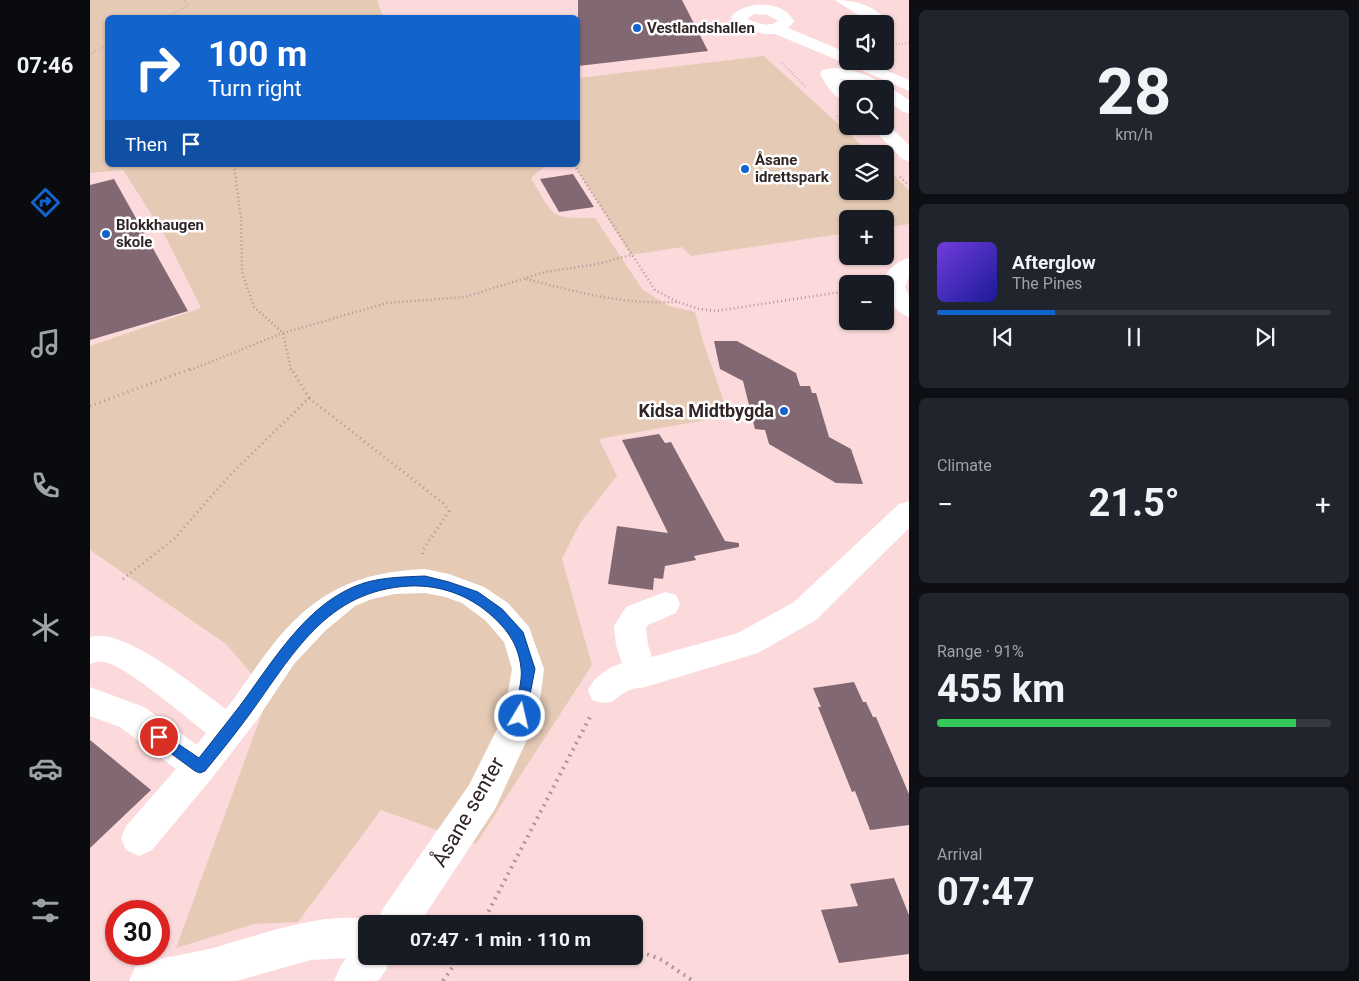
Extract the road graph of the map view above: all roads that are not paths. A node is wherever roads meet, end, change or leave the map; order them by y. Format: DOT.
graph roads {
  1 [pos="842,0"];
  2 [pos="870,15"];
  3 [pos="777,28"];
  4 [pos="839,54"];
  5 [pos="876,70"];
  6 [pos="859,80"];
  7 [pos="907,82"];
  8 [pos="839,89"];
  9 [pos="894,97"];
  10 [pos="909,108"];
  11 [pos="888,135"];
  12 [pos="909,155"];
  13 [pos="909,264"];
  14 [pos="909,310"];
  15 [pos="909,511"];
  16 [pos="666,604"];
  17 [pos="90,651"];
  18 [pos="642,674"];
  19 [pos="604,690"];
  20 [pos="90,700"];
  21 [pos="229,730"];
  22 [pos="200,767"];
  23 [pos="139,838"];
  24 [pos="402,915"];
  25 [pos="358,938"];
  26 [pos="366,965"];
  27 [pos="149,981"];
  28 [pos="354,981"];
  1 -- 2 [label="street"];
  3 -- 4 [label="street"];
  5 -- 7 [label="street"];
  6 -- 8 [label="street"];
  9 -- 10 [label="street"];
  11 -- 12 [label="street"];
  13 -- 14 [label="street"];
  15 -- 18 [label="street"];
  16 -- 18 [label="street"];
  17 -- 21 [label="street"];
  18 -- 19 [label="street"];
  20 -- 22 [label="street"];
  21 -- 22 [label="street, Åsane senter"];
  21 -- 24 [label="street, Åsane senter"];
  22 -- 23 [label="street, Åsane senter"];
  25 -- 27 [label="street"];
  26 -- 28 [label="street"];
}
